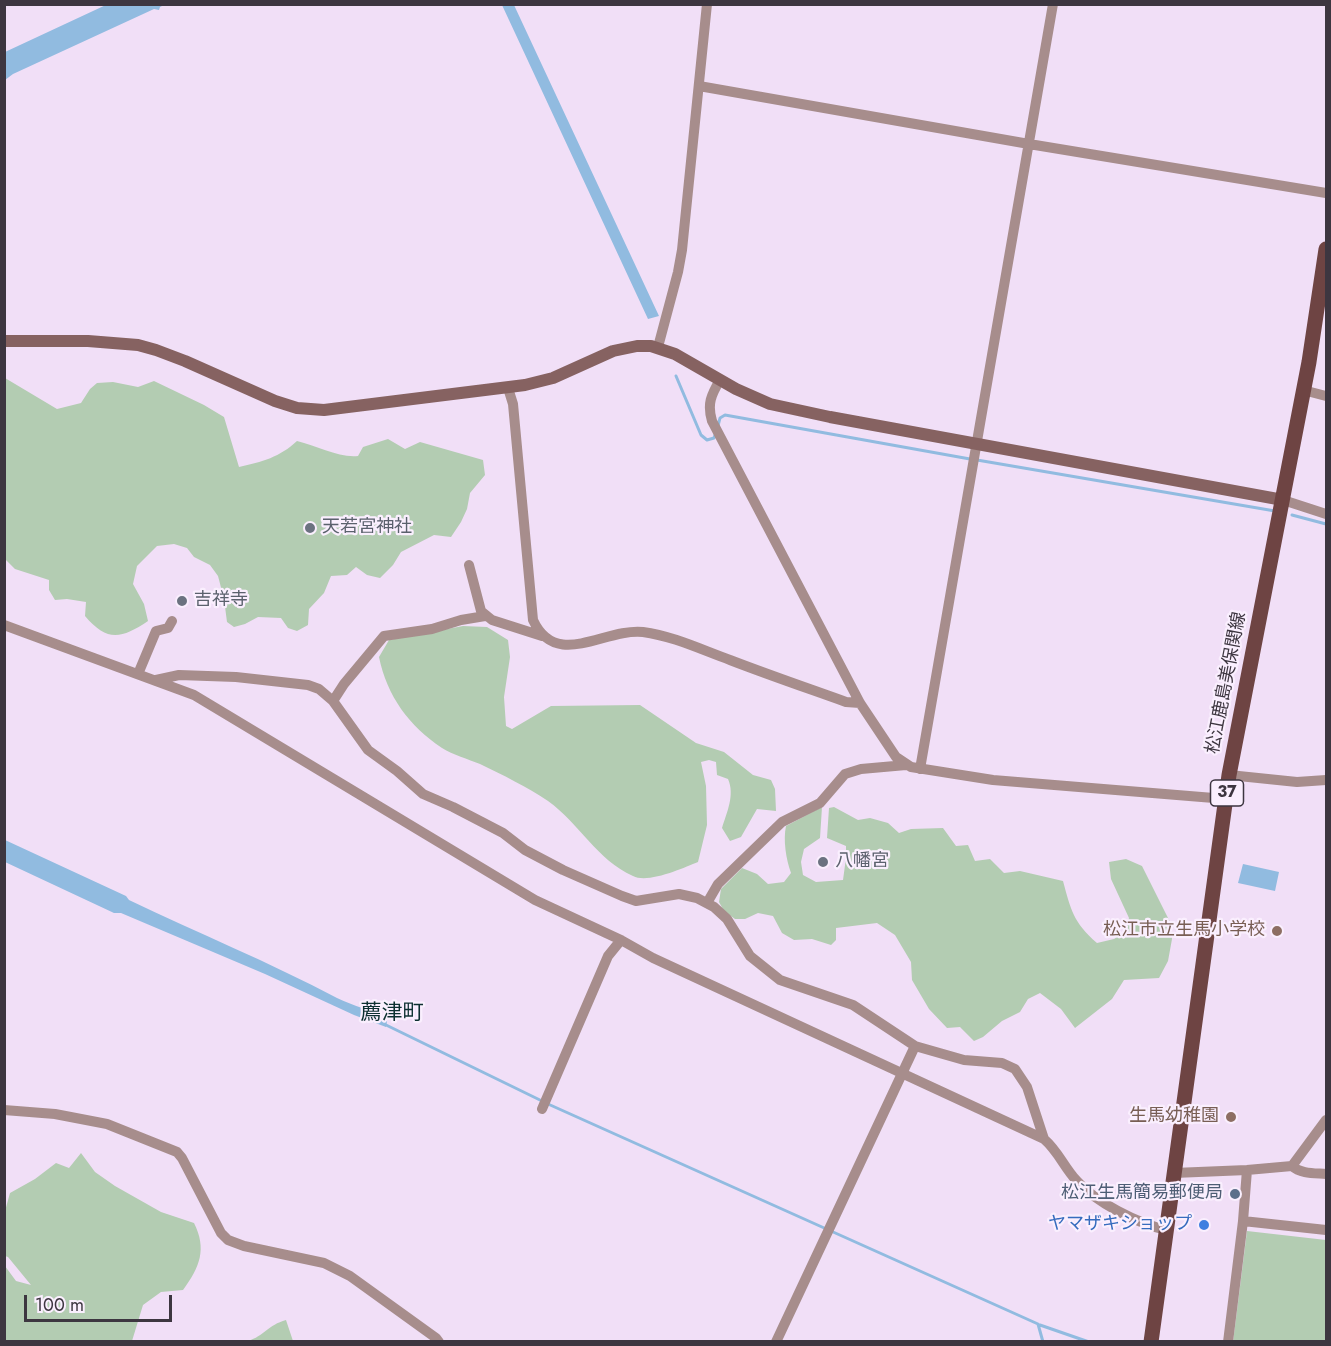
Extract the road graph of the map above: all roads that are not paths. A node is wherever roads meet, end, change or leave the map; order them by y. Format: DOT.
graph roads {
  1 [pos="707,4"];
  2 [pos="1053,4"];
  3 [pos="699,86"];
  4 [pos="1029,144"];
  5 [pos="1326,193"];
  6 [pos="1326,249"];
  7 [pos="4,341"];
  8 [pos="657,347"];
  9 [pos="720,380"];
  10 [pos="508,388"];
  11 [pos="1303,390"];
  12 [pos="1326,396"];
  13 [pos="977,443"];
  14 [pos="1283,500"];
  15 [pos="1326,514"];
  16 [pos="469,565"];
  17 [pos="485,616"];
  18 [pos="172,621"];
  19 [pos="4,625"];
  20 [pos="542,636"];
  21 [pos="138,674"];
  22 [pos="155,680"];
  23 [pos="333,701"];
  24 [pos="860,703"];
  25 [pos="906,765"];
  26 [pos="921,769"];
  27 [pos="1229,775"];
  28 [pos="1326,780"];
  29 [pos="1226,799"];
  30 [pos="707,903"];
  31 [pos="621,940"];
  32 [pos="915,1046"];
  33 [pos="902,1072"];
  34 [pos="542,1109"];
  35 [pos="4,1110"];
  36 [pos="1326,1120"];
  37 [pos="1044,1139"];
  38 [pos="1292,1166"];
  39 [pos="1247,1170"];
  40 [pos="1174,1173"];
  41 [pos="1326,1174"];
  42 [pos="1243,1221"];
  43 [pos="1167,1230"];
  44 [pos="1326,1230"];
  45 [pos="439,1341"];
  46 [pos="776,1341"];
  47 [pos="1151,1341"];
  48 [pos="1228,1341"];
  1 -- 3 [label="street"];
  2 -- 4 [label="street"];
  3 -- 4 [label="street"];
  3 -- 8 [label="street"];
  4 -- 5 [label="street"];
  4 -- 13 [label="street"];
  6 -- 11 [label="main road, 松江鹿島美保関線 / 37"];
  7 -- 10 [label="street"];
  8 -- 9 [label="street"];
  8 -- 10 [label="street"];
  9 -- 13 [label="street"];
  9 -- 24 [label="street"];
  10 -- 20 [label="street"];
  11 -- 12 [label="street"];
  11 -- 14 [label="main road, 松江鹿島美保関線 / 37"];
  13 -- 14 [label="street"];
  13 -- 26 [label="street"];
  14 -- 15 [label="street"];
  14 -- 27 [label="main road, 松江鹿島美保関線 / 37"];
  16 -- 17 [label="street"];
  17 -- 20 [label="street"];
  17 -- 23 [label="street"];
  18 -- 21 [label="street"];
  19 -- 21 [label="street"];
  20 -- 24 [label="street"];
  21 -- 22 [label="street"];
  22 -- 23 [label="street"];
  22 -- 31 [label="street"];
  23 -- 30 [label="street"];
  24 -- 25 [label="street"];
  25 -- 26 [label="street"];
  25 -- 30 [label="street"];
  26 -- 29 [label="street"];
  27 -- 28 [label="street"];
  27 -- 29 [label="main road, 松江鹿島美保関線 / 37"];
  29 -- 40 [label="main road, 松江鹿島美保関線 / 37"];
  30 -- 32 [label="street"];
  31 -- 33 [label="street"];
  31 -- 34 [label="street"];
  32 -- 33 [label="street"];
  32 -- 37 [label="street"];
  33 -- 37 [label="street"];
  33 -- 46 [label="street"];
  35 -- 45 [label="street"];
  36 -- 38 [label="street"];
  37 -- 43 [label="street"];
  38 -- 39 [label="street"];
  38 -- 41 [label="street"];
  39 -- 40 [label="street"];
  39 -- 42 [label="street"];
  40 -- 43 [label="main road, 松江鹿島美保関線 / 37"];
  42 -- 44 [label="street"];
  42 -- 48 [label="street"];
  43 -- 47 [label="main road, 松江鹿島美保関線 / 37"];
}
